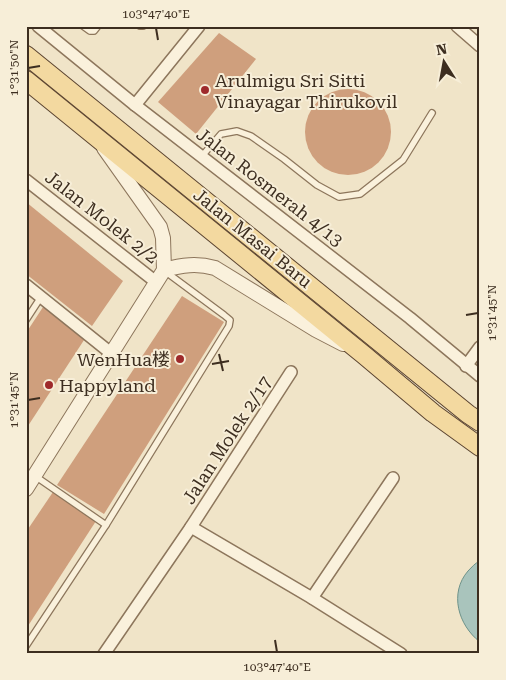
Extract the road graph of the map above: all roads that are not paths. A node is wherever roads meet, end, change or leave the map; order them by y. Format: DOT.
graph roads {
  1 [pos="83,26"];
  2 [pos="98,26"];
  3 [pos="199,26"];
  4 [pos="457,26"];
  5 [pos="39,27"];
  6 [pos="480,46"];
  7 [pos="26,55"];
  8 [pos="26,80"];
  9 [pos="135,105"];
  10 [pos="432,113"];
  11 [pos="95,135"];
  12 [pos="202,156"];
  13 [pos="26,180"];
  14 [pos="164,270"];
  15 [pos="156,282"];
  16 [pos="26,285"];
  17 [pos="42,297"];
  18 [pos="26,320"];
  19 [pos="480,347"];
  20 [pos="112,354"];
  21 [pos="364,354"];
  22 [pos="466,366"];
  23 [pos="291,372"];
  24 [pos="480,376"];
  25 [pos="480,422"];
  26 [pos="480,447"];
  27 [pos="35,476"];
  28 [pos="392,478"];
  29 [pos="26,489"];
  30 [pos="106,525"];
  31 [pos="192,526"];
  32 [pos="312,598"];
  33 [pos="26,646"];
  34 [pos="110,652"];
  35 [pos="401,654"];
  1 -- 2 [label="lane"];
  3 -- 9 [label="street"];
  4 -- 6 [label="street"];
  5 -- 9 [label="street, Jalan Rosmerah 4/13"];
  7 -- 25 [label="main road, Jalan Masai Baru"];
  8 -- 11 [label="main road, Jalan Masai Baru"];
  9 -- 12 [label="street, Jalan Rosmerah 4/13"];
  10 -- 12 [label="lane"];
  11 -- 14 [label="street"];
  11 -- 21 [label="main road, Jalan Masai Baru"];
  12 -- 22 [label="street, Jalan Rosmerah 4/13"];
  13 -- 15 [label="street, Jalan Molek 2/2"];
  14 -- 15 [label="street"];
  14 -- 21 [label="street"];
  14 -- 30 [label="lane"];
  15 -- 20 [label="street"];
  16 -- 17 [label="street"];
  17 -- 18 [label="lane"];
  17 -- 20 [label="street"];
  19 -- 22 [label="street"];
  20 -- 27 [label="street"];
  21 -- 26 [label="main road, Jalan Masai Baru"];
  22 -- 24 [label="street, Jalan Rosmerah 4/13"];
  23 -- 31 [label="street, Jalan Molek 2/17"];
  27 -- 29 [label="street"];
  27 -- 30 [label="lane"];
  28 -- 32 [label="street"];
  30 -- 33 [label="lane"];
  31 -- 32 [label="street, Jalan Molek 2/17"];
  31 -- 34 [label="street, Jalan Molek 2/17"];
  32 -- 35 [label="street, Jalan Molek 2/17"];
}
